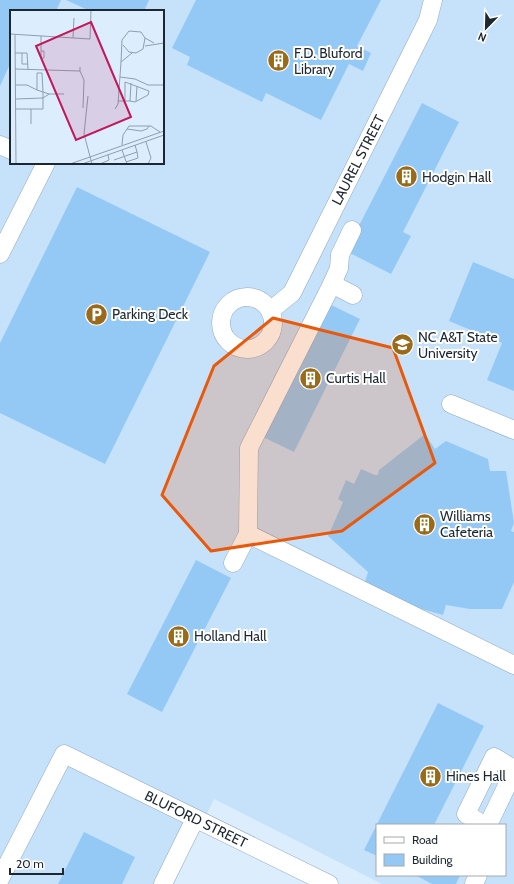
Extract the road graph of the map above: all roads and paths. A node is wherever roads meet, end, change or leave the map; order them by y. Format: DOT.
graph roads {
  1 [pos="433,0"];
  2 [pos="0,145"];
  3 [pos="10,150"];
  4 [pos="43,164"];
  5 [pos="352,230"];
  6 [pos="0,254"];
  7 [pos="332,284"];
  8 [pos="353,295"];
  9 [pos="270,310"];
  10 [pos="451,404"];
  11 [pos="514,430"];
  12 [pos="248,534"];
  13 [pos="233,563"];
  14 [pos="514,665"];
  15 [pos="514,770"];
  16 [pos="195,819"];
  17 [pos="482,824"];
  18 [pos="488,824"];
  19 [pos="0,879"];
  20 [pos="163,884"];
  21 [pos="328,884"];
  1 -- 9 [label="street, LAUREL STREET"];
  2 -- 3 [label="street"];
  4 -- 6 [label="street"];
  5 -- 7 [label="street"];
  7 -- 8 [label="street"];
  7 -- 12 [label="street"];
  10 -- 11 [label="street"];
  12 -- 13 [label="street"];
  12 -- 14 [label="street"];
  15 -- 17 [label="street"];
  15 -- 18 [label="street"];
  16 -- 19 [label="street, BLUFORD STREET"];
  16 -- 20 [label="street"];
  16 -- 21 [label="street, BLUFORD STREET"];
}
